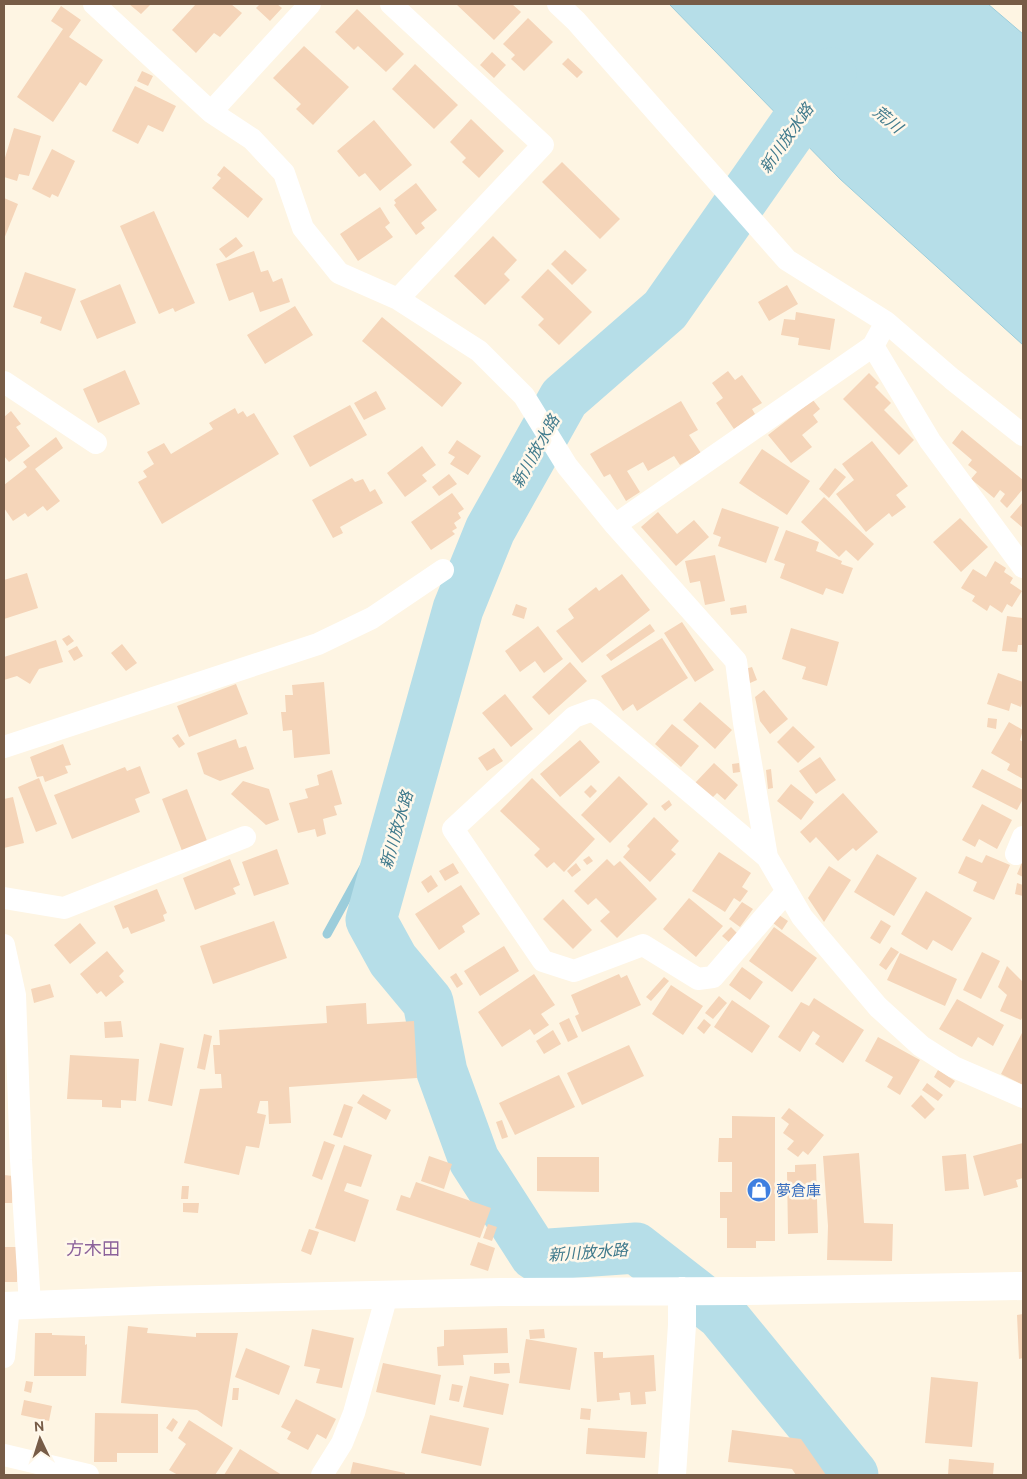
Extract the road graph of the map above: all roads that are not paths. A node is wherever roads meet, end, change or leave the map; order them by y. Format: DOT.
graph roads {
  1 [pos="94,4"];
  2 [pos="310,4"];
  3 [pos="390,4"];
  4 [pos="558,4"];
  5 [pos="211,112"];
  6 [pos="398,299"];
  7 [pos="886,322"];
  8 [pos="873,346"];
  9 [pos="4,382"];
  10 [pos="1023,434"];
  11 [pos="96,443"];
  12 [pos="615,525"];
  13 [pos="1023,567"];
  14 [pos="443,570"];
  15 [pos="4,747"];
  16 [pos="245,837"];
  17 [pos="767,857"];
  18 [pos="787,891"];
  19 [pos="4,898"];
  20 [pos="4,945"];
  21 [pos="1023,1097"];
  22 [pos="12,1160"];
  23 [pos="1023,1286"];
  24 [pos="682,1291"];
  25 [pos="387,1295"];
  26 [pos="14,1306"];
  27 [pos="4,1357"];
  28 [pos="4,1455"];
  29 [pos="88,1475"];
  30 [pos="322,1475"];
  31 [pos="672,1475"];
  1 -- 5 [label="street"];
  2 -- 5 [label="street"];
  3 -- 6 [label="street"];
  4 -- 7 [label="street"];
  5 -- 6 [label="street"];
  6 -- 12 [label="street"];
  7 -- 8 [label="street"];
  7 -- 10 [label="street"];
  8 -- 12 [label="street"];
  8 -- 13 [label="street"];
  9 -- 11 [label="street"];
  12 -- 17 [label="street"];
  14 -- 15 [label="street"];
  16 -- 19 [label="street"];
  17 -- 18 [label="street"];
  17 -- 18 [label="street"];
  18 -- 21 [label="street"];
  20 -- 22 [label="street"];
  22 -- 26 [label="street"];
  23 -- 24 [label="street"];
  24 -- 25 [label="street"];
  24 -- 31 [label="street"];
  25 -- 26 [label="street"];
  25 -- 30 [label="street"];
  26 -- 27 [label="street"];
  28 -- 29 [label="street"];
}
